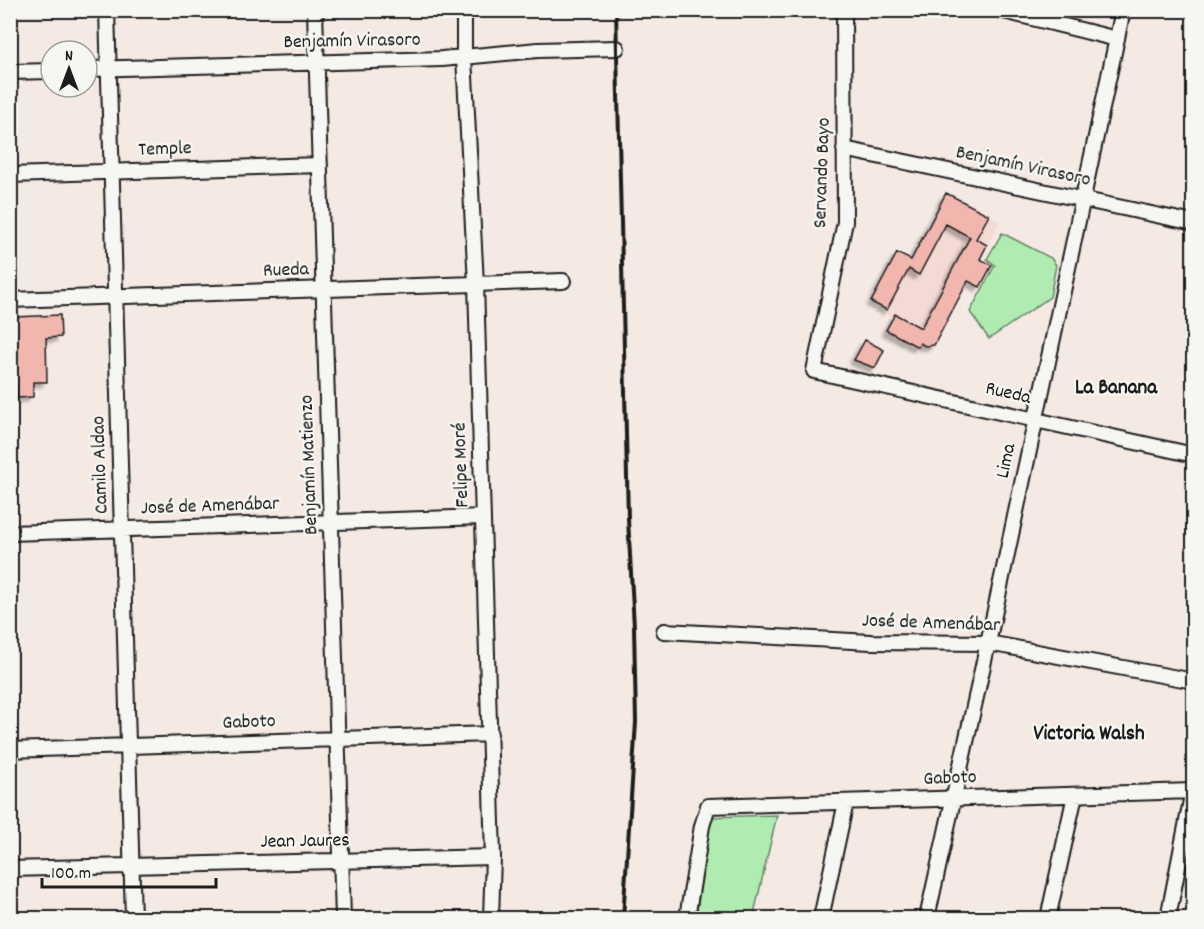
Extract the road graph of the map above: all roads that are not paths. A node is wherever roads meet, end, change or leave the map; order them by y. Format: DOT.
graph roads {
  1 [pos="107,10"];
  2 [pos="315,10"];
  3 [pos="464,10"];
  4 [pos="844,10"];
  5 [pos="1000,10"];
  6 [pos="1123,10"];
  7 [pos="1117,39"];
  8 [pos="617,48"];
  9 [pos="464,57"];
  10 [pos="316,62"];
  11 [pos="99,69"];
  12 [pos="109,69"];
  13 [pos="39,71"];
  14 [pos="10,72"];
  15 [pos="844,149"];
  16 [pos="320,165"];
  17 [pos="112,172"];
  18 [pos="10,175"];
  19 [pos="1082,200"];
  20 [pos="1194,223"];
  21 [pos="563,281"];
  22 [pos="476,284"];
  23 [pos="325,290"];
  24 [pos="115,297"];
  25 [pos="10,300"];
  26 [pos="814,371"];
  27 [pos="1035,420"];
  28 [pos="1194,455"];
  29 [pos="483,517"];
  30 [pos="332,522"];
  31 [pos="122,529"];
  32 [pos="10,533"];
  33 [pos="664,631"];
  34 [pos="988,643"];
  35 [pos="1194,681"];
  36 [pos="490,734"];
  37 [pos="338,739"];
  38 [pos="128,746"];
  39 [pos="10,750"];
  40 [pos="1193,788"];
  41 [pos="1075,795"];
  42 [pos="953,798"];
  43 [pos="846,802"];
  44 [pos="494,857"];
  45 [pos="342,861"];
  46 [pos="132,866"];
  47 [pos="10,869"];
  48 [pos="133,918"];
  49 [pos="343,918"];
  50 [pos="491,918"];
  51 [pos="687,918"];
  52 [pos="821,918"];
  53 [pos="927,918"];
  54 [pos="1048,918"];
  55 [pos="1170,918"];
  1 -- 12 [label="street, Camilo Aldao"];
  2 -- 10 [label="street, Benjamín Matienzo"];
  3 -- 9 [label="street, Felipe Moré"];
  4 -- 15 [label="street, Servando Bayo"];
  5 -- 7 [label="street"];
  6 -- 7 [label="street, Lima"];
  7 -- 19 [label="street, Lima"];
  8 -- 9 [label="street, Benjamín Virasoro"];
  9 -- 10 [label="street, Benjamín Virasoro"];
  9 -- 22 [label="street, Felipe Moré"];
  10 -- 12 [label="street, Benjamín Virasoro"];
  10 -- 16 [label="street, Benjamín Matienzo"];
  11 -- 12 [label="street, Benjamín Virasoro"];
  12 -- 17 [label="street, Camilo Aldao"];
  13 -- 14 [label="street"];
  15 -- 19 [label="street, Benjamín Virasoro"];
  15 -- 26 [label="street, Servando Bayo"];
  16 -- 17 [label="street, Temple"];
  16 -- 23 [label="street, Benjamín Matienzo"];
  17 -- 18 [label="street, Temple"];
  17 -- 24 [label="street, Camilo Aldao"];
  19 -- 20 [label="street, Benjamín Virasoro"];
  19 -- 27 [label="street, Lima"];
  21 -- 22 [label="street, Rueda"];
  22 -- 23 [label="street, Rueda"];
  22 -- 29 [label="street, Felipe Moré"];
  23 -- 24 [label="street, Rueda"];
  23 -- 30 [label="street, Benjamín Matienzo"];
  24 -- 25 [label="street, Rueda"];
  24 -- 31 [label="street, Camilo Aldao"];
  26 -- 27 [label="street, Rueda"];
  27 -- 28 [label="street, Rueda"];
  27 -- 34 [label="street, Lima"];
  29 -- 30 [label="street, José de Amenábar"];
  29 -- 36 [label="street, Felipe Moré"];
  30 -- 31 [label="street, José de Amenábar"];
  30 -- 37 [label="street, Benjamín Matienzo"];
  31 -- 32 [label="street, José de Amenábar"];
  31 -- 38 [label="street, Camilo Aldao"];
  33 -- 34 [label="street, José de Amenábar"];
  34 -- 35 [label="street, José de Amenábar"];
  34 -- 42 [label="street, Lima"];
  36 -- 37 [label="street, Gaboto"];
  36 -- 44 [label="street, Felipe Moré"];
  37 -- 38 [label="street, Gaboto"];
  37 -- 45 [label="street, Benjamín Matienzo"];
  38 -- 39 [label="street, Gaboto"];
  38 -- 46 [label="street, Camilo Aldao"];
  40 -- 41 [label="street, Gaboto"];
  40 -- 55 [label="street"];
  41 -- 42 [label="street, Gaboto"];
  41 -- 54 [label="street"];
  42 -- 43 [label="street, Gaboto"];
  42 -- 53 [label="street, Lima"];
  43 -- 51 [label="street, Gaboto"];
  43 -- 52 [label="street"];
  44 -- 45 [label="street, Jean Jaures"];
  44 -- 50 [label="street, Felipe Moré"];
  45 -- 46 [label="street, Jean Jaures"];
  45 -- 49 [label="street, Benjamín Matienzo"];
  46 -- 47 [label="street, Jean Jaures"];
  46 -- 48 [label="street, Camilo Aldao"];
}
